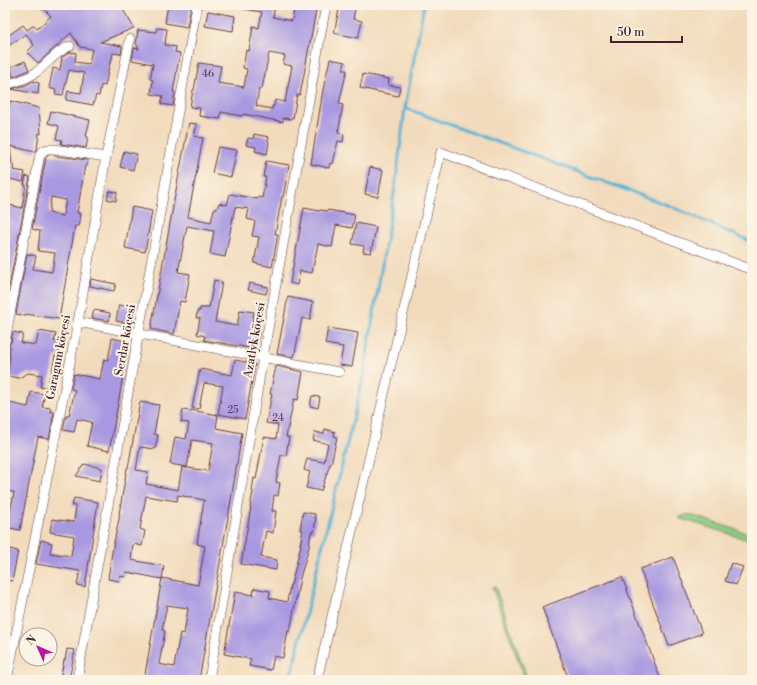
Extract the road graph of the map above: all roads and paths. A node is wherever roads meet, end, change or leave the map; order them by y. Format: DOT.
graph roads {
  1 [pos="197,5"];
  2 [pos="326,5"];
  3 [pos="130,39"];
  4 [pos="70,46"];
  5 [pos="5,85"];
  6 [pos="106,157"];
  7 [pos="747,268"];
  8 [pos="78,322"];
  9 [pos="139,334"];
  10 [pos="5,341"];
  11 [pos="263,357"];
  12 [pos="339,372"];
  13 [pos="7,680"];
  14 [pos="77,680"];
  15 [pos="209,680"];
  16 [pos="317,680"];
  1 -- 9 [label="street, Serdar köçesi"];
  2 -- 11 [label="street, Azatlyk köçesi"];
  3 -- 6 [label="street, Garagum köçesi"];
  4 -- 5 [label="street"];
  6 -- 8 [label="street, Garagum köçesi"];
  6 -- 10 [label="street"];
  7 -- 16 [label="street"];
  8 -- 9 [label="street"];
  8 -- 13 [label="street, Garagum köçesi"];
  9 -- 11 [label="street"];
  9 -- 14 [label="street, Serdar köçesi"];
  11 -- 12 [label="street"];
  11 -- 15 [label="street, Azatlyk köçesi"];
}
